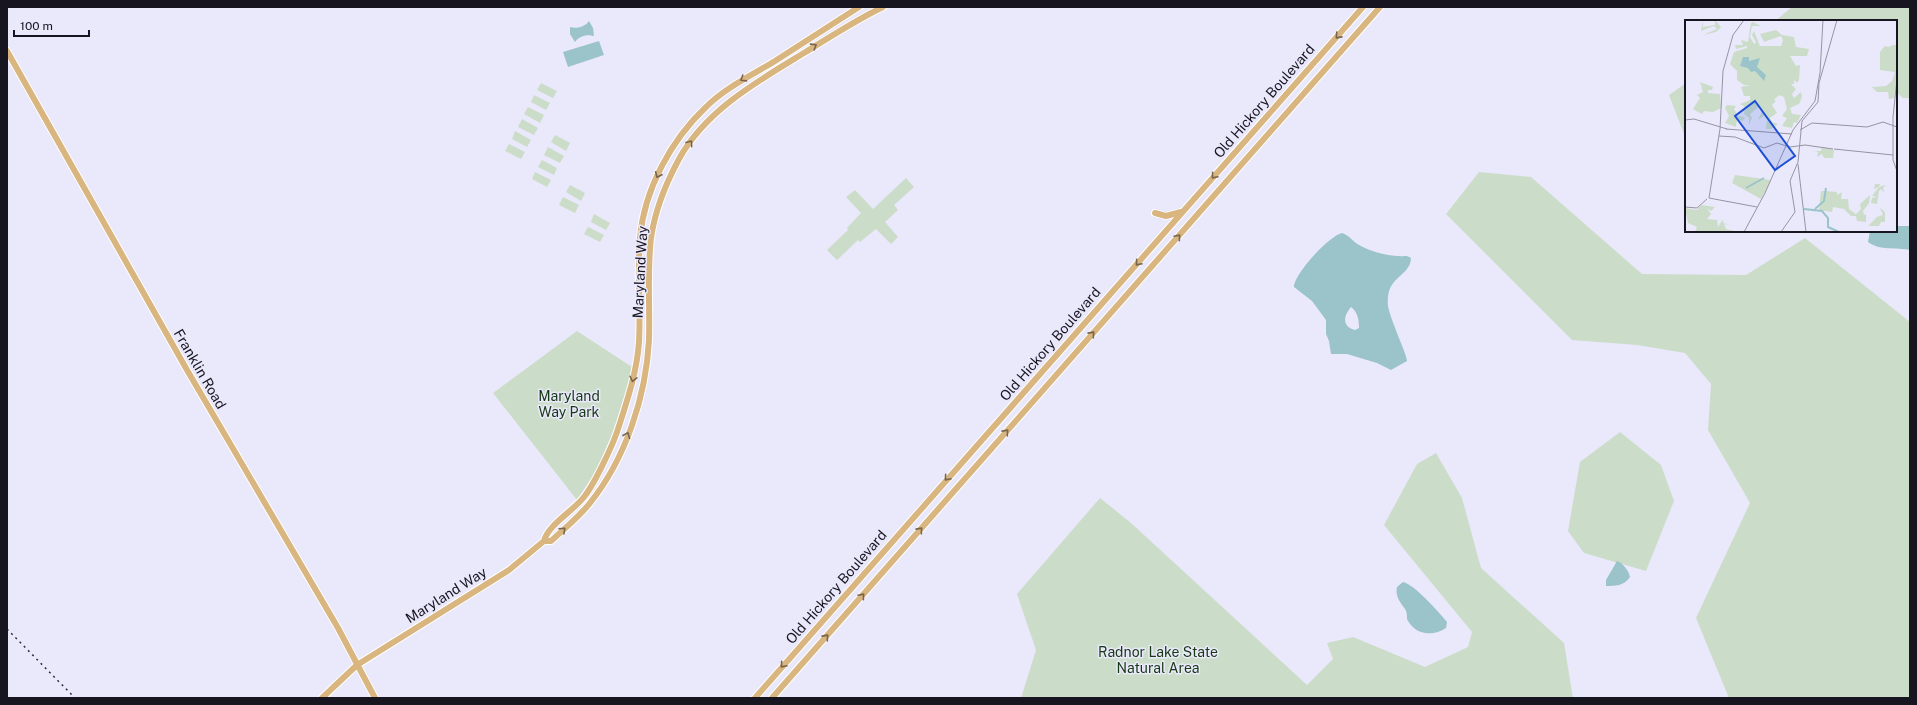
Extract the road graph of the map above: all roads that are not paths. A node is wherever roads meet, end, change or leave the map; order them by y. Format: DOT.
graph roads {
  1 [pos="859,7"];
  2 [pos="883,7"];
  3 [pos="1363,7"];
  4 [pos="1380,7"];
  5 [pos="7,51"];
  6 [pos="777,60"];
  7 [pos="781,67"];
  8 [pos="706,106"];
  9 [pos="1272,111"];
  10 [pos="714,115"];
  11 [pos="1281,119"];
  12 [pos="649,199"];
  13 [pos="660,203"];
  14 [pos="1184,210"];
  15 [pos="1155,213"];
  16 [pos="640,247"];
  17 [pos="651,248"];
  18 [pos="601,466"];
  19 [pos="611,471"];
  20 [pos="544,541"];
  21 [pos="357,665"];
  22 [pos="322,698"];
  23 [pos="375,698"];
  24 [pos="755,698"];
  25 [pos="772,698"];
  1 -- 6 [label="main road, Maryland Way"];
  7 -- 2 [label="main road, Maryland Way, one-way"];
  3 -- 9 [label="main road, Old Hickory Boulevard, one-way"];
  4 -- 11 [label="main road, Old Hickory Boulevard"];
  5 -- 21 [label="main road, Franklin Road"];
  6 -- 7 [label="main road"];
  6 -- 8 [label="main road, Maryland Way, one-way"];
  7 -- 10 [label="main road, Maryland Way"];
  8 -- 10 [label="main road"];
  8 -- 12 [label="main road, Maryland Way, one-way"];
  9 -- 11 [label="main road"];
  9 -- 14 [label="main road, Old Hickory Boulevard, one-way"];
  13 -- 10 [label="main road, Maryland Way, one-way"];
  25 -- 11 [label="main road, Old Hickory Boulevard, one-way"];
  12 -- 13 [label="main road"];
  12 -- 16 [label="main road, Maryland Way"];
  13 -- 17 [label="main road, Maryland Way"];
  14 -- 15 [label="main road"];
  14 -- 24 [label="main road, Old Hickory Boulevard, one-way"];
  16 -- 17 [label="main road"];
  16 -- 18 [label="main road, Maryland Way, one-way"];
  19 -- 17 [label="main road, Maryland Way, one-way"];
  18 -- 19 [label="main road"];
  18 -- 20 [label="main road, Maryland Way"];
  20 -- 19 [label="main road, Maryland Way, one-way"];
  20 -- 21 [label="main road, Maryland Way"];
  21 -- 22 [label="main road, Maryland Way"];
  21 -- 23 [label="main road, Franklin Road"];
}
